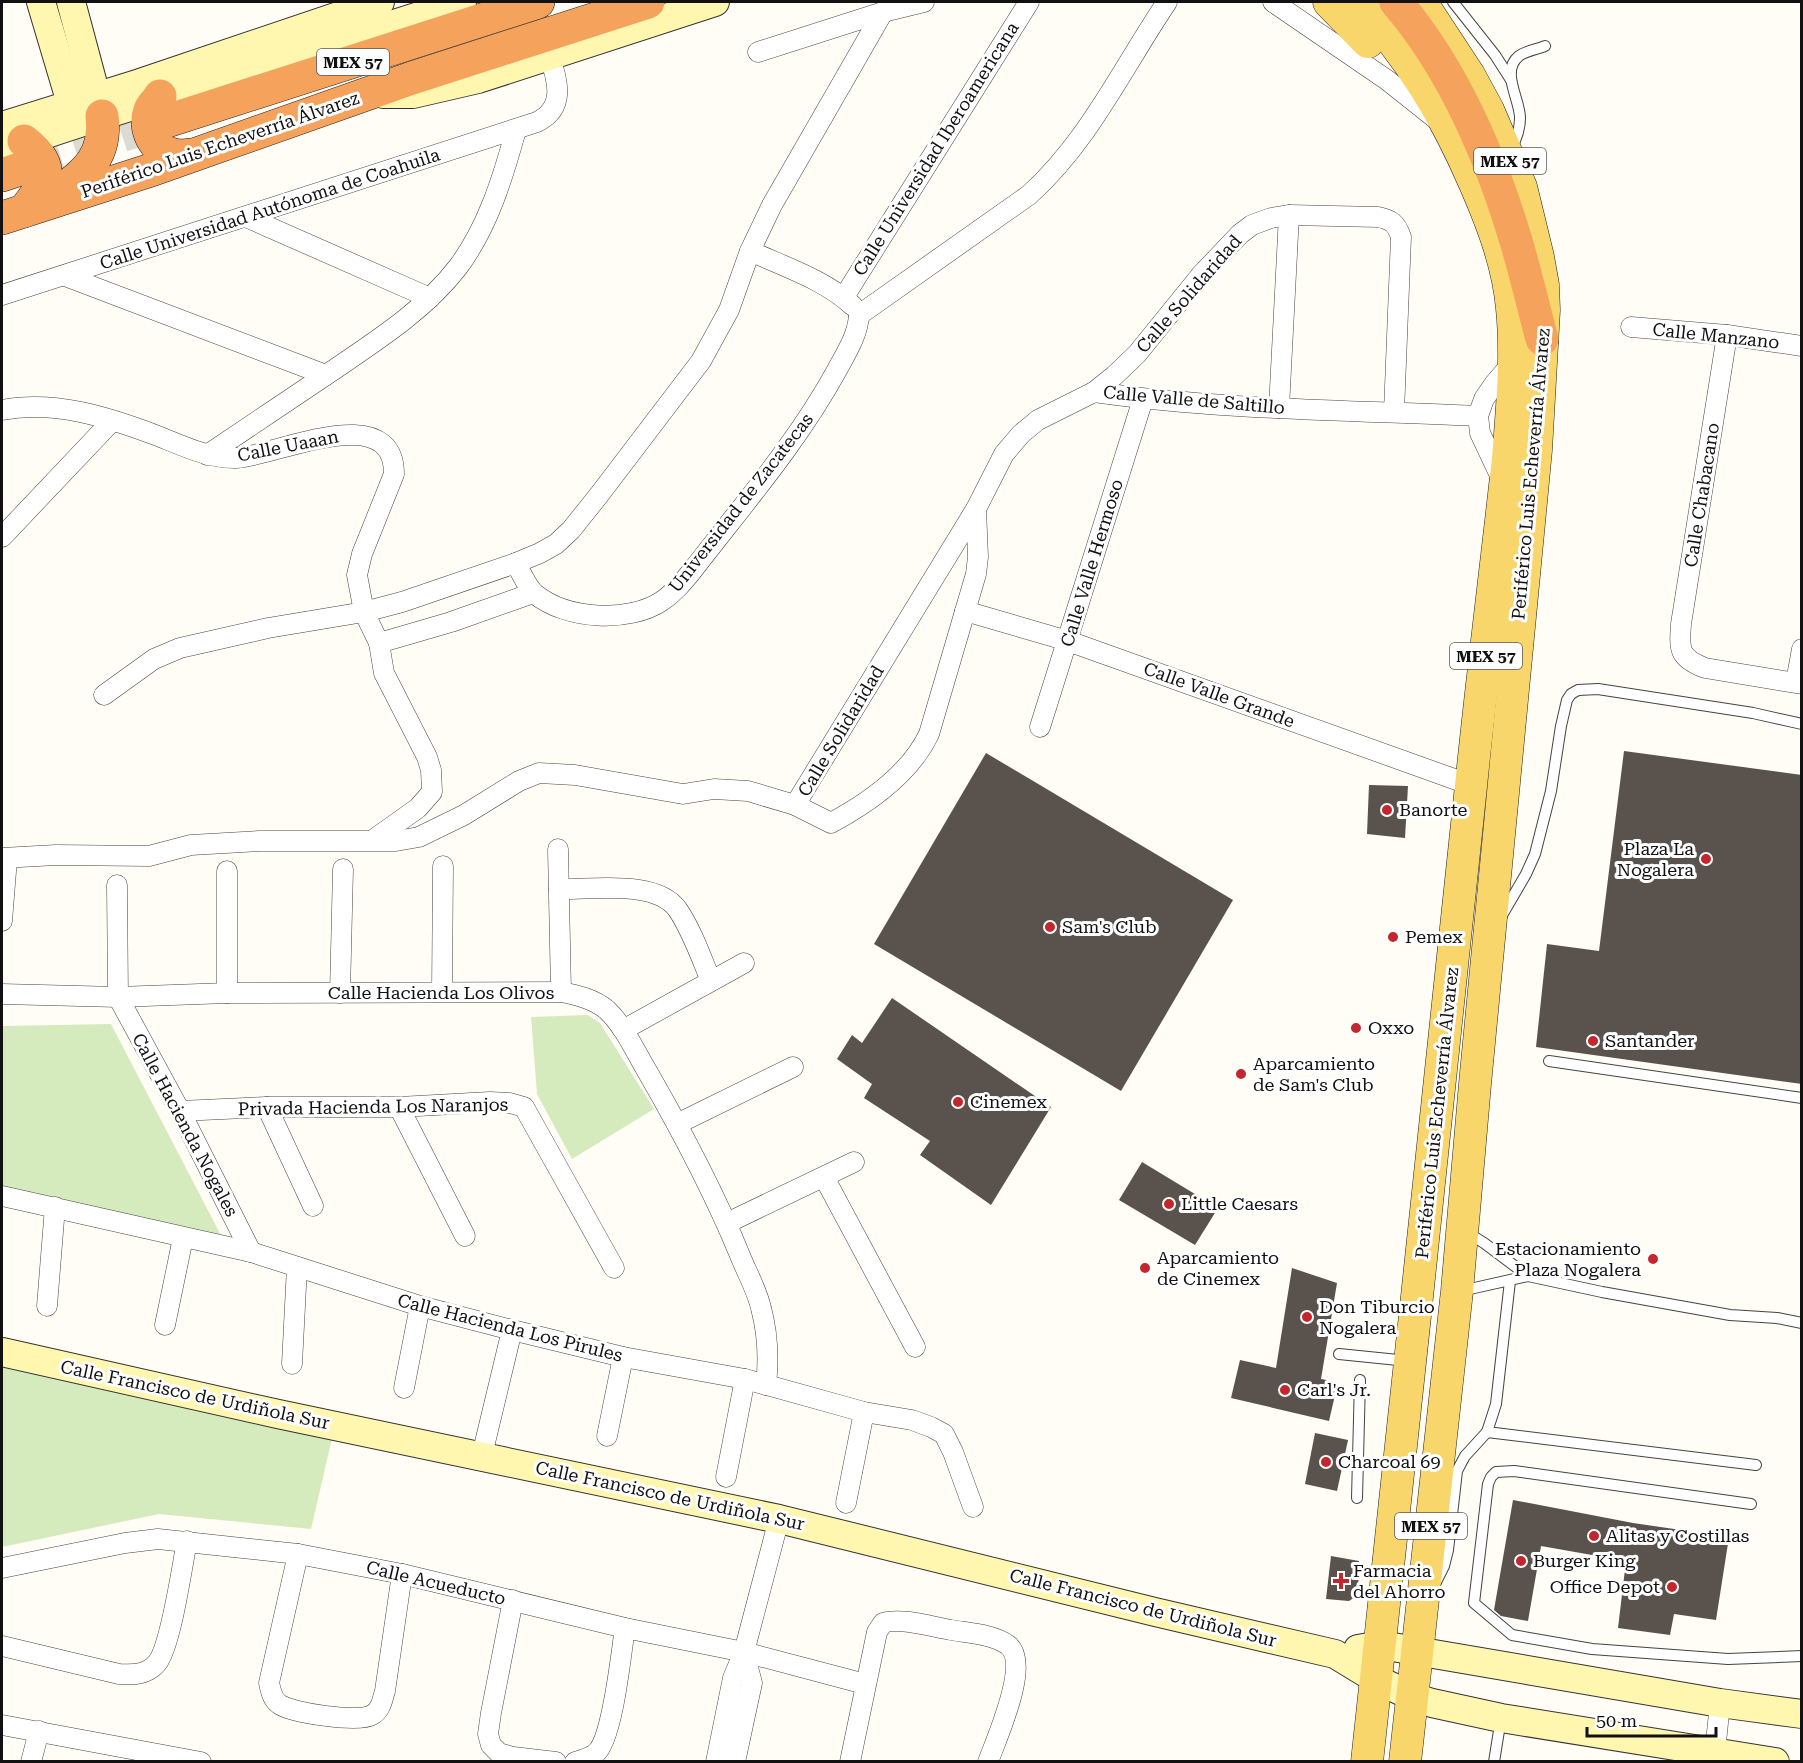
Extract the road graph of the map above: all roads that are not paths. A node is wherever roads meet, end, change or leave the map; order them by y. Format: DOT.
graph roads {
  1 [pos="41,2"];
  2 [pos="71,2"];
  3 [pos="380,2"];
  4 [pos="462,2"];
  5 [pos="538,2"];
  6 [pos="648,2"];
  7 [pos="715,2"];
  8 [pos="924,2"];
  9 [pos="1029,2"];
  10 [pos="1161,2"];
  11 [pos="1166,2"];
  12 [pos="1273,2"];
  13 [pos="1329,2"];
  14 [pos="1359,2"];
  15 [pos="1396,2"];
  16 [pos="1421,2"];
  17 [pos="1453,2"];
  18 [pos="883,12"];
  19 [pos="1545,46"];
  20 [pos="758,52"];
  21 [pos="549,55"];
  22 [pos="1511,81"];
  23 [pos="369,94"];
  24 [pos="164,109"];
  25 [pos="87,110"];
  26 [pos="1437,119"];
  27 [pos="516,130"];
  28 [pos="100,150"];
  29 [pos="12,151"];
  30 [pos="1508,155"];
  31 [pos="189,156"];
  32 [pos="1468,166"];
  33 [pos="154,169"];
  34 [pos="23,212"];
  35 [pos="1289,215"];
  36 [pos="246,217"];
  37 [pos="750,251"];
  38 [pos="65,276"];
  39 [pos="2,295"];
  40 [pos="844,297"];
  41 [pos="430,298"];
  42 [pos="859,315"];
  43 [pos="1631,327"];
  44 [pos="1727,335"];
  45 [pos="1542,339"];
  46 [pos="1802,346"];
  47 [pos="1513,362"];
  48 [pos="326,375"];
  49 [pos="1094,392"];
  50 [pos="1143,399"];
  51 [pos="1279,408"];
  52 [pos="2,410"];
  53 [pos="1394,412"];
  54 [pos="1478,416"];
  55 [pos="112,421"];
  56 [pos="207,454"];
  57 [pos="1505,486"];
  58 [pos="976,509"];
  59 [pos="2,537"];
  60 [pos="516,563"];
  61 [pos="533,593"];
  62 [pos="965,611"];
  63 [pos="364,612"];
  64 [pos="1068,641"];
  65 [pos="379,643"];
  66 [pos="1802,649"];
  67 [pos="1799,683"];
  68 [pos="104,695"];
  69 [pos="1802,724"];
  70 [pos="1040,727"];
  71 [pos="1471,785"];
  72 [pos="795,805"];
  73 [pos="373,840"];
  74 [pos="558,849"];
  75 [pos="4,858"];
  76 [pos="443,866"];
  77 [pos="343,869"];
  78 [pos="227,871"];
  79 [pos="117,885"];
  80 [pos="559,889"];
  81 [pos="2,921"];
  82 [pos="1490,934"];
  83 [pos="744,963"];
  84 [pos="711,981"];
  85 [pos="442,992"];
  86 [pos="561,992"];
  87 [pos="227,993"];
  88 [pos="339,993"];
  89 [pos="2,994"];
  90 [pos="118,997"];
  91 [pos="623,1030"];
  92 [pos="1549,1061"];
  93 [pos="793,1067"];
  94 [pos="1802,1098"];
  95 [pos="267,1107"];
  96 [pos="399,1107"];
  97 [pos="180,1111"];
  98 [pos="677,1124"];
  99 [pos="854,1162"];
  100 [pos="824,1178"];
  101 [pos="2,1196"];
  102 [pos="313,1206"];
  103 [pos="55,1207"];
  104 [pos="726,1223"];
  105 [pos="1463,1230"];
  106 [pos="465,1236"];
  107 [pos="183,1238"];
  108 [pos="1422,1242"];
  109 [pos="251,1252"];
  110 [pos="297,1267"];
  111 [pos="614,1268"];
  112 [pos="1528,1276"];
  113 [pos="1510,1281"];
  114 [pos="1457,1291"];
  115 [pos="47,1306"];
  116 [pos="420,1306"];
  117 [pos="1802,1323"];
  118 [pos="165,1325"];
  119 [pos="512,1330"];
  120 [pos="915,1347"];
  121 [pos="2,1352"];
  122 [pos="1339,1354"];
  123 [pos="623,1357"];
  124 [pos="1411,1361"];
  125 [pos="292,1364"];
  126 [pos="745,1379"];
  127 [pos="1360,1380"];
  128 [pos="766,1385"];
  129 [pos="404,1388"];
  130 [pos="864,1412"];
  131 [pos="1487,1432"];
  132 [pos="607,1436"];
  133 [pos="482,1455"];
  134 [pos="1756,1465"];
  135 [pos="726,1477"];
  136 [pos="1357,1498"];
  137 [pos="846,1503"];
  138 [pos="1751,1504"];
  139 [pos="973,1507"];
  140 [pos="779,1519"];
  141 [pos="187,1541"];
  142 [pos="298,1554"];
  143 [pos="2,1568"];
  144 [pos="402,1574"];
  145 [pos="1423,1599"];
  146 [pos="513,1600"];
  147 [pos="626,1628"];
  148 [pos="1381,1645"];
  149 [pos="2,1646"];
  150 [pos="1418,1651"];
  151 [pos="744,1652"];
  152 [pos="1335,1654"];
  153 [pos="1802,1656"];
  154 [pos="1376,1679"];
  155 [pos="865,1684"];
  156 [pos="1413,1697"];
  157 [pos="1720,1703"];
  158 [pos="1802,1714"];
  159 [pos="1502,1718"];
  160 [pos="2,1725"];
  161 [pos="39,1731"];
  162 [pos="1714,1757"];
  163 [pos="31,1761"];
  164 [pos="201,1761"];
  165 [pos="556,1761"];
  166 [pos="575,1761"];
  167 [pos="716,1761"];
  168 [pos="735,1761"];
  169 [pos="850,1761"];
  170 [pos="988,1761"];
  171 [pos="1367,1761"];
  172 [pos="1406,1761"];
  173 [pos="1494,1761"];
  174 [pos="1775,1761"];
  1 -- 25 [label="street"];
  2 -- 25 [label="street"];
  3 -- 25 [label="street"];
  4 -- 24 [label="street"];
  5 -- 24 [label="highway, MEX 57"];
  6 -- 23 [label="highway, MEX 57"];
  7 -- 21 [label="street, Periférico Luis Echeverría Álvarez"];
  8 -- 18 [label="street"];
  9 -- 40 [label="street, Calle Universidad Iberoamericana"];
  10 -- 11 [label="street"];
  11 -- 42 [label="street"];
  12 -- 26 [label="street"];
  13 -- 26 [label="main road"];
  14 -- 32 [label="main road, Periférico Luis Echeverría Álvarez / MEX 57"];
  15 -- 45 [label="highway"];
  16 -- 30 [label="main road, Periférico Luis Echeverría Álvarez / MEX 57"];
  17 -- 22 [label="lane"];
  18 -- 20 [label="street"];
  18 -- 37 [label="street"];
  19 -- 22 [label="lane"];
  21 -- 23 [label="street, Periférico Luis Echeverría Álvarez"];
  21 -- 27 [label="street, Calle Universidad Autónoma de Coahuila"];
  22 -- 30 [label="lane"];
  23 -- 31 [label="highway, Periférico Luis Echeverría Álvarez / MEX 57"];
  24 -- 25 [label="street"];
  24 -- 31 [label="highway"];
  25 -- 28 [label="highway"];
  25 -- 29 [label="street"];
  26 -- 32 [label="main road"];
  27 -- 36 [label="street, Calle Universidad Autónoma de Coahuila"];
  27 -- 41 [label="street"];
  28 -- 33 [label="highway"];
  28 -- 34 [label="highway"];
  29 -- 34 [label="highway"];
  30 -- 45 [label="main road, Periférico Luis Echeverría Álvarez / MEX 57"];
  31 -- 33 [label="highway, Periférico Luis Echeverría Álvarez / MEX 57"];
  32 -- 47 [label="main road, Periférico Luis Echeverría Álvarez / MEX 57"];
  33 -- 34 [label="highway, Periférico Luis Echeverría Álvarez / MEX 57"];
  35 -- 49 [label="street, Calle Solidaridad"];
  35 -- 51 [label="street"];
  35 -- 53 [label="street, Calle Solidaridad"];
  36 -- 38 [label="street, Calle Universidad Autónoma de Coahuila"];
  36 -- 41 [label="street"];
  37 -- 40 [label="street"];
  37 -- 60 [label="street"];
  38 -- 39 [label="street, Calle Universidad Autónoma de Coahuila"];
  38 -- 48 [label="street"];
  40 -- 42 [label="street"];
  41 -- 48 [label="street"];
  42 -- 61 [label="street, Universidad de Zacatecas"];
  43 -- 44 [label="street, Calle Manzano"];
  44 -- 46 [label="street, Calle Manzano"];
  44 -- 67 [label="street, Calle Chabacano"];
  45 -- 82 [label="main road, Periférico Luis Echeverría Álvarez / MEX 57"];
  47 -- 54 [label="street"];
  47 -- 57 [label="main road, Periférico Luis Echeverría Álvarez / MEX 57"];
  48 -- 56 [label="street"];
  49 -- 50 [label="street, Calle Valle de Saltillo"];
  49 -- 58 [label="street, Calle Valle de Saltillo"];
  50 -- 51 [label="street, Calle Valle de Saltillo"];
  50 -- 64 [label="street, Calle Valle Hermoso"];
  51 -- 53 [label="street, Calle Valle de Saltillo"];
  52 -- 55 [label="street, Calle Uaaan"];
  53 -- 54 [label="street, Calle Valle de Saltillo"];
  54 -- 57 [label="street"];
  55 -- 56 [label="street, Calle Uaaan"];
  55 -- 59 [label="street"];
  56 -- 63 [label="street, Calle Uaaan"];
  57 -- 71 [label="main road, Periférico Luis Echeverría Álvarez / MEX 57"];
  58 -- 62 [label="street, Calle Valle de Saltillo"];
  58 -- 72 [label="street, Calle Solidaridad"];
  60 -- 61 [label="street"];
  60 -- 63 [label="street"];
  61 -- 65 [label="street"];
  62 -- 64 [label="street, Calle Valle Grande"];
  62 -- 72 [label="street, Calle Valle de Saltillo"];
  63 -- 65 [label="street, Calle Uaaan"];
  63 -- 68 [label="street"];
  64 -- 70 [label="street, Calle Valle Hermoso"];
  64 -- 71 [label="street, Calle Valle Grande"];
  65 -- 73 [label="street, Calle Uaaan"];
  66 -- 67 [label="street"];
  69 -- 82 [label="lane"];
  71 -- 108 [label="main road, Periférico Luis Echeverría Álvarez / MEX 57"];
  72 -- 73 [label="street, Calle Solidaridad"];
  73 -- 75 [label="street, Calle Solidaridad"];
  74 -- 80 [label="street"];
  75 -- 81 [label="street"];
  76 -- 85 [label="street"];
  77 -- 88 [label="street"];
  78 -- 87 [label="street"];
  79 -- 90 [label="street"];
  80 -- 84 [label="street"];
  80 -- 86 [label="street"];
  82 -- 105 [label="main road, Periférico Luis Echeverría Álvarez / MEX 57"];
  83 -- 84 [label="street"];
  84 -- 91 [label="street"];
  85 -- 86 [label="street, Calle Hacienda Los Olivos"];
  85 -- 88 [label="street, Calle Hacienda Los Olivos"];
  86 -- 91 [label="street, Calle Hacienda Los Olivos"];
  87 -- 88 [label="street, Calle Hacienda Los Olivos"];
  87 -- 90 [label="street, Calle Hacienda Los Olivos"];
  89 -- 90 [label="street, Calle Hacienda Los Olivos"];
  90 -- 97 [label="street, Calle Hacienda Nogales"];
  91 -- 98 [label="street, Calle Hacienda Los Olivos"];
  92 -- 94 [label="lane"];
  93 -- 98 [label="street"];
  95 -- 96 [label="street, Privada Hacienda Los Naranjos"];
  95 -- 97 [label="street, Privada Hacienda Los Naranjos"];
  95 -- 102 [label="street"];
  96 -- 106 [label="street"];
  96 -- 111 [label="street, Privada Hacienda Los Naranjos"];
  97 -- 109 [label="street, Calle Hacienda Nogales"];
  98 -- 104 [label="street, Calle Hacienda Los Olivos"];
  99 -- 100 [label="street"];
  100 -- 104 [label="street"];
  100 -- 120 [label="street"];
  101 -- 103 [label="street, Calle Hacienda Los Pirules"];
  103 -- 107 [label="street, Calle Hacienda Los Pirules"];
  103 -- 115 [label="street"];
  104 -- 128 [label="street, Calle Hacienda Los Olivos"];
  105 -- 112 [label="lane"];
  105 -- 114 [label="main road, Periférico Luis Echeverría Álvarez / MEX 57"];
  107 -- 109 [label="street, Calle Hacienda Los Pirules"];
  107 -- 118 [label="street"];
  108 -- 114 [label="main road"];
  108 -- 124 [label="main road, Periférico Luis Echeverría Álvarez / MEX 57"];
  109 -- 110 [label="street, Calle Hacienda Los Pirules"];
  110 -- 116 [label="street, Calle Hacienda Los Pirules"];
  110 -- 125 [label="street"];
  112 -- 113 [label="lane"];
  112 -- 117 [label="lane"];
  113 -- 114 [label="lane"];
  113 -- 131 [label="lane"];
  114 -- 145 [label="main road, Periférico Luis Echeverría Álvarez / MEX 57"];
  116 -- 119 [label="street, Calle Hacienda Los Pirules"];
  116 -- 129 [label="street"];
  119 -- 123 [label="street, Calle Hacienda Los Pirules"];
  119 -- 133 [label="street"];
  121 -- 133 [label="street, Calle Francisco de Urdiñola Sur"];
  122 -- 124 [label="lane"];
  123 -- 126 [label="street, Calle Hacienda Los Pirules"];
  123 -- 132 [label="street"];
  124 -- 148 [label="main road, Periférico Luis Echeverría Álvarez / MEX 57"];
  126 -- 128 [label="street, Calle Hacienda Los Pirules"];
  126 -- 135 [label="street"];
  127 -- 136 [label="lane"];
  128 -- 130 [label="street, Calle Hacienda Los Pirules"];
  130 -- 137 [label="street"];
  130 -- 139 [label="street, Calle Hacienda Los Pirules"];
  131 -- 134 [label="lane"];
  131 -- 145 [label="lane"];
  133 -- 140 [label="street, Calle Francisco de Urdiñola Sur"];
  138 -- 153 [label="lane"];
  140 -- 151 [label="street"];
  140 -- 152 [label="street, Calle Francisco de Urdiñola Sur"];
  141 -- 142 [label="street, Calle Acueducto"];
  141 -- 143 [label="street, Calle Acueducto"];
  141 -- 149 [label="street"];
  142 -- 144 [label="street, Calle Acueducto"];
  142 -- 144 [label="street"];
  144 -- 146 [label="street, Calle Acueducto"];
  145 -- 150 [label="main road, Periférico Luis Echeverría Álvarez / MEX 57"];
  146 -- 147 [label="street, Calle Acueducto"];
  146 -- 165 [label="street"];
  147 -- 151 [label="street, Calle Acueducto"];
  147 -- 166 [label="street"];
  148 -- 150 [label="street"];
  148 -- 152 [label="street, Calle Francisco de Urdiñola Sur"];
  148 -- 154 [label="main road, Periférico Luis Echeverría Álvarez / MEX 57"];
  150 -- 156 [label="main road, Periférico Luis Echeverría Álvarez / MEX 57"];
  150 -- 157 [label="street"];
  151 -- 155 [label="street, Calle Acueducto"];
  151 -- 167 [label="street"];
  151 -- 168 [label="street"];
  152 -- 154 [label="street, Calle Francisco de Urdiñola Sur"];
  154 -- 156 [label="street, Calle Francisco de Urdiñola Sur"];
  154 -- 171 [label="main road, Periférico Luis Echeverría Álvarez / MEX 57"];
  155 -- 169 [label="street"];
  155 -- 170 [label="street"];
  156 -- 159 [label="street, Calle Francisco de Urdiñola Sur"];
  156 -- 172 [label="main road, Periférico Luis Echeverría Álvarez / MEX 57"];
  157 -- 158 [label="street"];
  157 -- 162 [label="street"];
  159 -- 162 [label="street, Calle Francisco de Urdiñola Sur"];
  159 -- 173 [label="lane"];
  160 -- 161 [label="street"];
  161 -- 163 [label="street"];
  161 -- 164 [label="street"];
  162 -- 174 [label="street, Calle Francisco de Urdiñola Sur"];
}
